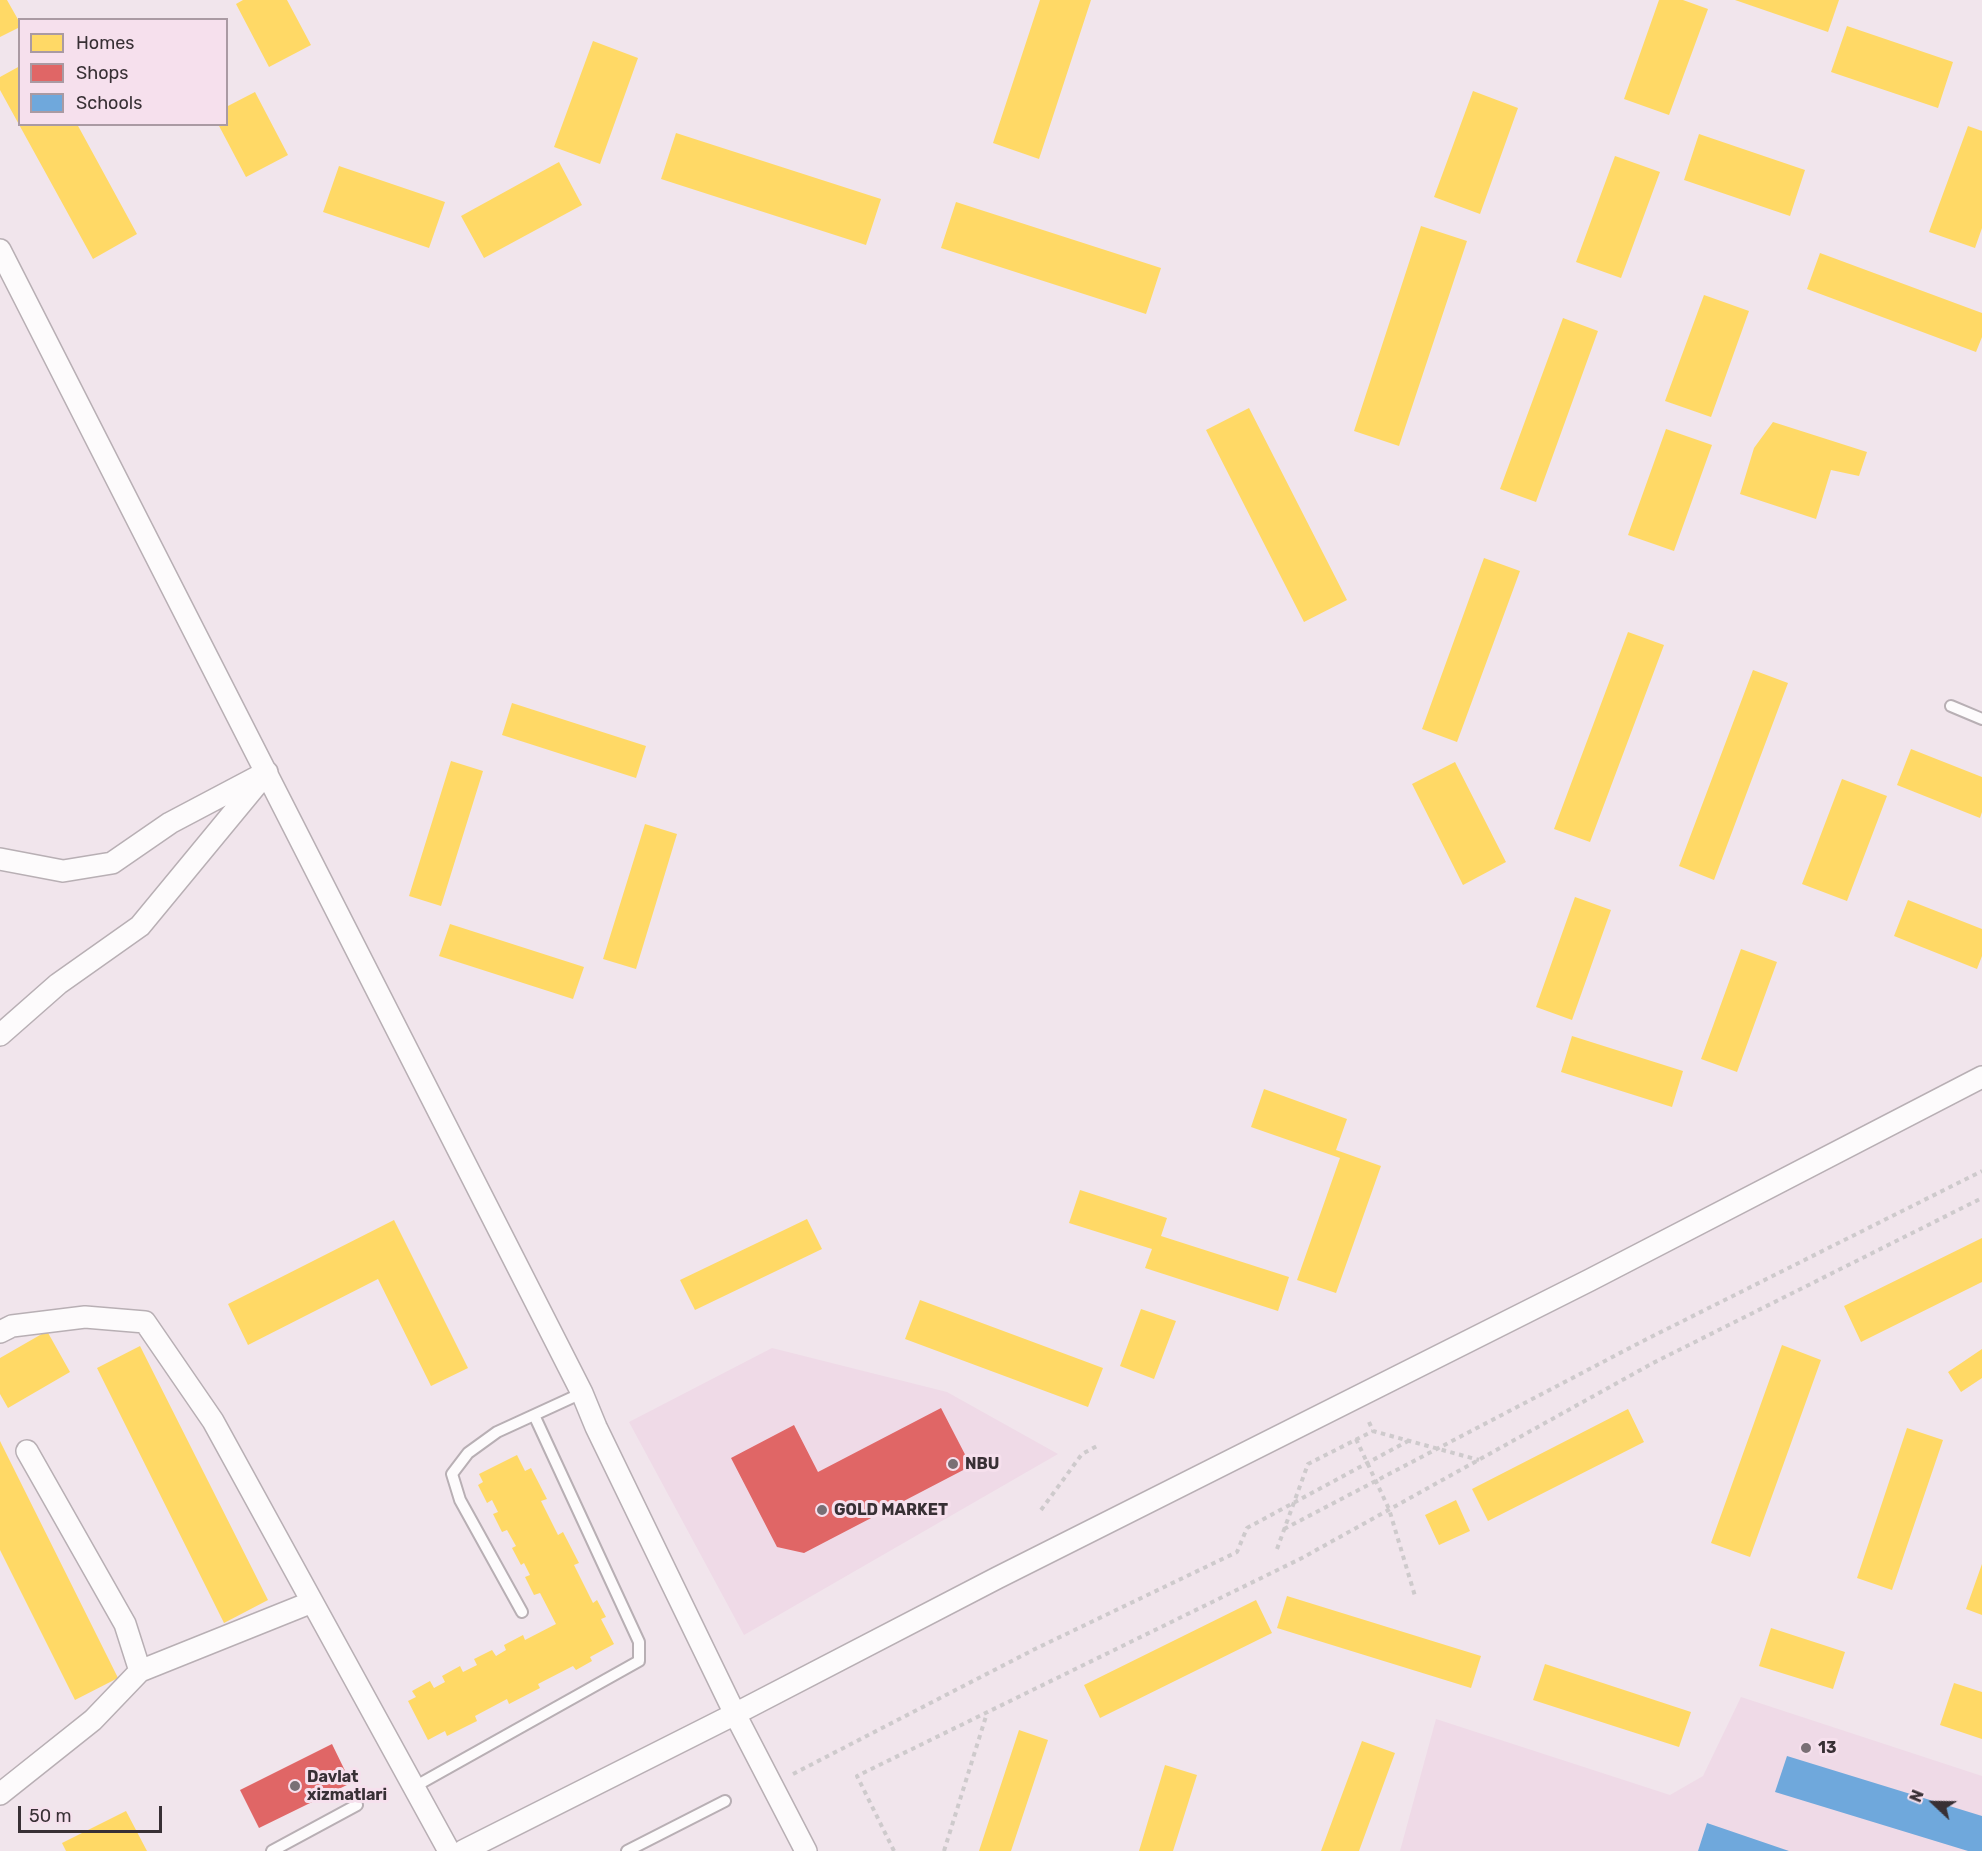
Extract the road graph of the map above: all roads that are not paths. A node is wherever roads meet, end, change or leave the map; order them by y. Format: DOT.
graph roads {
  1 [pos="0,250"];
  2 [pos="1951,706"];
  3 [pos="1982,718"];
  4 [pos="267,772"];
  5 [pos="0,860"];
  6 [pos="0,1035"];
  7 [pos="1982,1077"];
  8 [pos="0,1332"];
  9 [pos="582,1393"];
  10 [pos="534,1415"];
  11 [pos="27,1451"];
  12 [pos="312,1602"];
  13 [pos="522,1612"];
  14 [pos="140,1671"];
  15 [pos="735,1714"];
  16 [pos="414,1787"];
  17 [pos="0,1794"];
  18 [pos="724,1801"];
  19 [pos="357,1804"];
  20 [pos="272,1851"];
  21 [pos="449,1851"];
  22 [pos="463,1851"];
  23 [pos="627,1851"];
  24 [pos="806,1851"];
  1 -- 4 [label="street"];
  2 -- 3 [label="lane"];
  4 -- 5 [label="street"];
  4 -- 6 [label="street"];
  4 -- 9 [label="street"];
  7 -- 15 [label="street"];
  8 -- 12 [label="street"];
  9 -- 10 [label="lane"];
  9 -- 15 [label="street"];
  10 -- 13 [label="lane"];
  10 -- 16 [label="lane"];
  11 -- 14 [label="street"];
  12 -- 14 [label="street"];
  12 -- 16 [label="street"];
  14 -- 17 [label="street"];
  15 -- 22 [label="street"];
  15 -- 24 [label="street"];
  16 -- 21 [label="street"];
  18 -- 23 [label="lane"];
  19 -- 20 [label="lane"];
}
